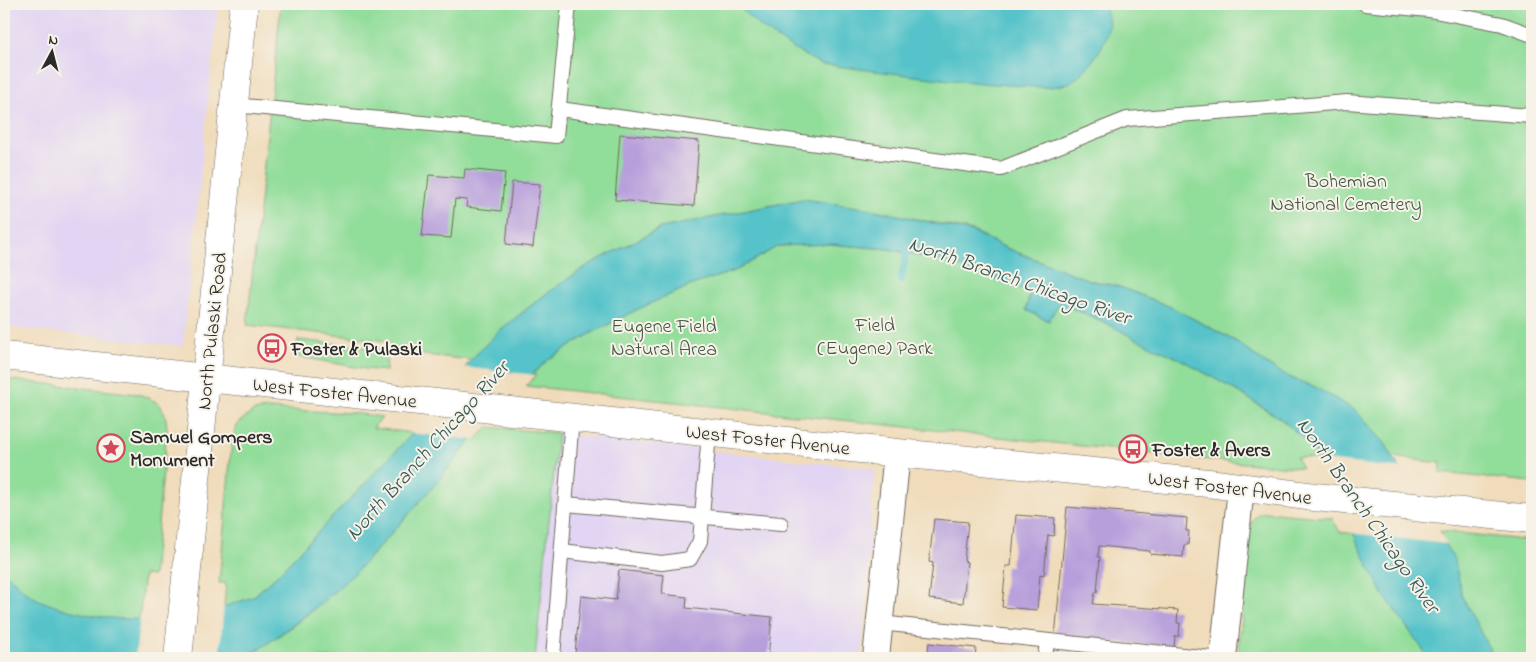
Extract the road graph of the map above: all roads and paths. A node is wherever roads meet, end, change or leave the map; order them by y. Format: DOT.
graph roads {
  1 [pos="244,4"];
  2 [pos="569,4"];
  3 [pos="1365,4"];
  4 [pos="1430,7"];
  5 [pos="1532,35"];
  6 [pos="234,105"];
  7 [pos="559,109"];
  8 [pos="1532,116"];
  9 [pos="4,356"];
  10 [pos="207,378"];
  11 [pos="572,418"];
  12 [pos="709,433"];
  13 [pos="897,453"];
  14 [pos="1241,488"];
  15 [pos="566,504"];
  16 [pos="702,516"];
  17 [pos="1532,520"];
  18 [pos="781,524"];
  19 [pos="562,551"];
  20 [pos="880,623"];
  21 [pos="1047,641"];
  22 [pos="178,658"];
  23 [pos="553,658"];
  24 [pos="876,658"];
  25 [pos="1045,658"];
  26 [pos="1211,658"];
  27 [pos="1223,658"];
  1 -- 6 [label="main road, North Pulaski Road"];
  2 -- 7 [label="lane"];
  3 -- 4 [label="lane"];
  4 -- 5 [label="lane"];
  6 -- 7 [label="lane"];
  6 -- 10 [label="main road, North Pulaski Road"];
  7 -- 8 [label="lane"];
  9 -- 10 [label="main road, West Foster Avenue"];
  10 -- 11 [label="main road, West Foster Avenue"];
  10 -- 22 [label="main road, North Pulaski Road"];
  11 -- 12 [label="main road, West Foster Avenue"];
  11 -- 15 [label="lane"];
  12 -- 13 [label="main road, West Foster Avenue"];
  12 -- 16 [label="lane"];
  13 -- 14 [label="main road, West Foster Avenue"];
  13 -- 20 [label="street"];
  14 -- 17 [label="main road, West Foster Avenue"];
  14 -- 27 [label="street"];
  15 -- 16 [label="lane"];
  15 -- 19 [label="lane"];
  16 -- 18 [label="lane"];
  16 -- 19 [label="lane"];
  19 -- 23 [label="lane"];
  20 -- 21 [label="lane"];
  20 -- 24 [label="street"];
  21 -- 25 [label="lane"];
  21 -- 26 [label="lane"];
}
